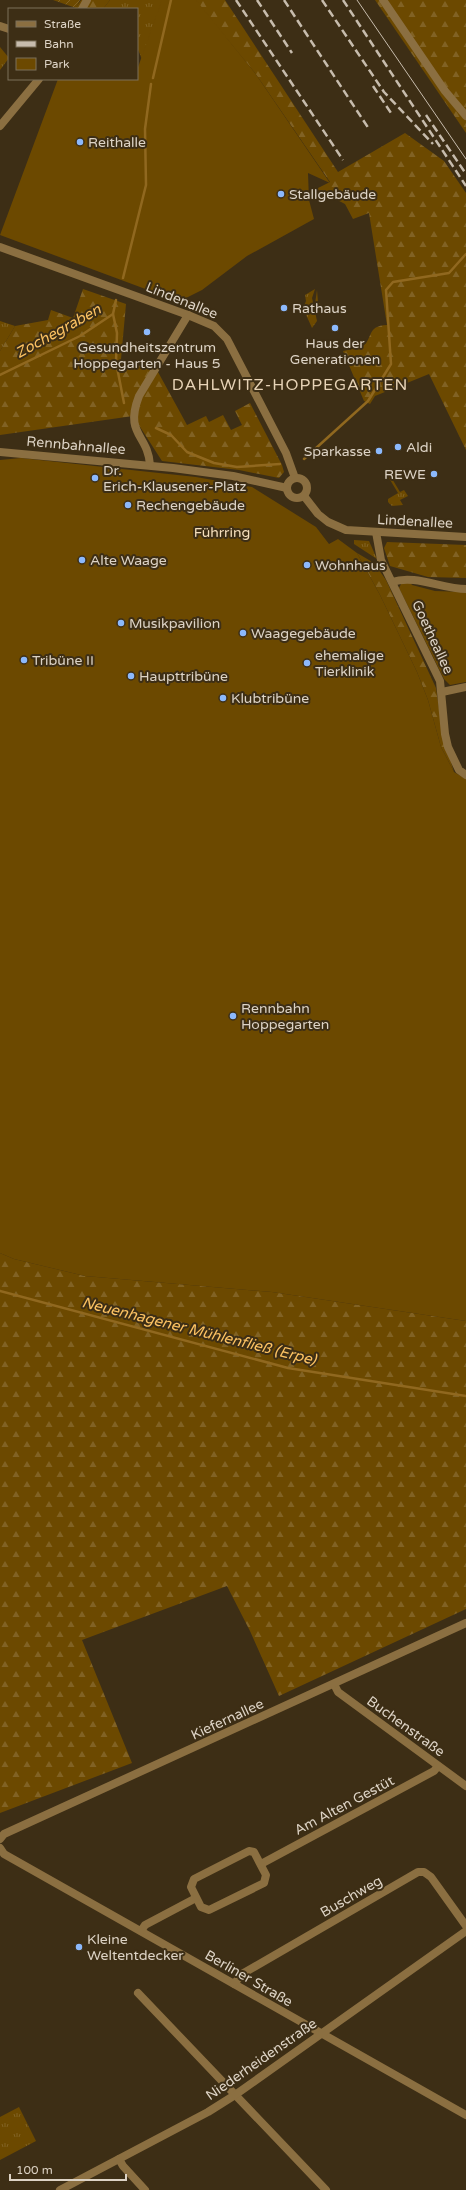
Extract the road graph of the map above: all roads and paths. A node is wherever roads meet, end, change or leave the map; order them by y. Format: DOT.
graph roads {
  1 [pos="383,0"];
  2 [pos="38,80"];
  3 [pos="466,116"];
  4 [pos="0,126"];
  5 [pos="0,247"];
  6 [pos="188,315"];
  7 [pos="0,452"];
  8 [pos="150,465"];
  9 [pos="295,478"];
  10 [pos="287,488"];
  11 [pos="304,496"];
  12 [pos="376,532"];
  13 [pos="466,537"];
  14 [pos="392,582"];
  15 [pos="466,589"];
  16 [pos="466,688"];
  17 [pos="442,692"];
  18 [pos="466,775"];
  19 [pos="466,1623"];
  20 [pos="334,1684"];
  21 [pos="438,1766"];
  22 [pos="466,1786"];
  23 [pos="0,1839"];
  24 [pos="0,1848"];
  25 [pos="261,1864"];
  26 [pos="196,1898"];
  27 [pos="466,1926"];
  28 [pos="466,1931"];
  29 [pos="141,1932"];
  30 [pos="234,1984"];
  31 [pos="138,1993"];
  32 [pos="320,2034"];
  33 [pos="235,2094"];
  34 [pos="466,2116"];
  35 [pos="119,2159"];
  36 [pos="60,2190"];
  37 [pos="145,2190"];
  38 [pos="326,2190"];
  1 -- 3 [label="street"];
  2 -- 4 [label="street"];
  5 -- 6 [label="street, Lindenallee"];
  6 -- 8 [label="street, Rennbahnallee"];
  6 -- 9 [label="street, Lindenallee"];
  7 -- 8 [label="street, Rennbahnallee"];
  8 -- 10 [label="street, Rennbahnallee"];
  9 -- 10 [label="street"];
  9 -- 11 [label="street, Lindenallee"];
  10 -- 11 [label="street"];
  11 -- 12 [label="street, Lindenallee"];
  12 -- 13 [label="street, Lindenallee"];
  12 -- 14 [label="street, Goetheallee"];
  14 -- 15 [label="street"];
  14 -- 17 [label="street, Goetheallee"];
  16 -- 17 [label="street"];
  17 -- 18 [label="street, Goetheallee"];
  19 -- 20 [label="street, Kiefernallee"];
  20 -- 21 [label="street, Buchenstraße"];
  20 -- 23 [label="street, Kiefernallee"];
  21 -- 22 [label="street, Buchenstraße"];
  21 -- 25 [label="street, Am Alten Gestüt"];
  24 -- 29 [label="street, Berliner Straße"];
  25 -- 26 [label="street"];
  25 -- 26 [label="street"];
  26 -- 29 [label="street"];
  27 -- 30 [label="street, Buschweg"];
  28 -- 32 [label="street, Niederheidenstraße"];
  29 -- 30 [label="street, Berliner Straße"];
  30 -- 32 [label="street, Berliner Straße"];
  31 -- 33 [label="street"];
  32 -- 33 [label="street, Niederheidenstraße"];
  32 -- 34 [label="street, Berliner Straße"];
  33 -- 35 [label="street, Niederheidenstraße"];
  33 -- 38 [label="street"];
  35 -- 36 [label="street, Niederheidenstraße"];
  35 -- 37 [label="street"];
}
